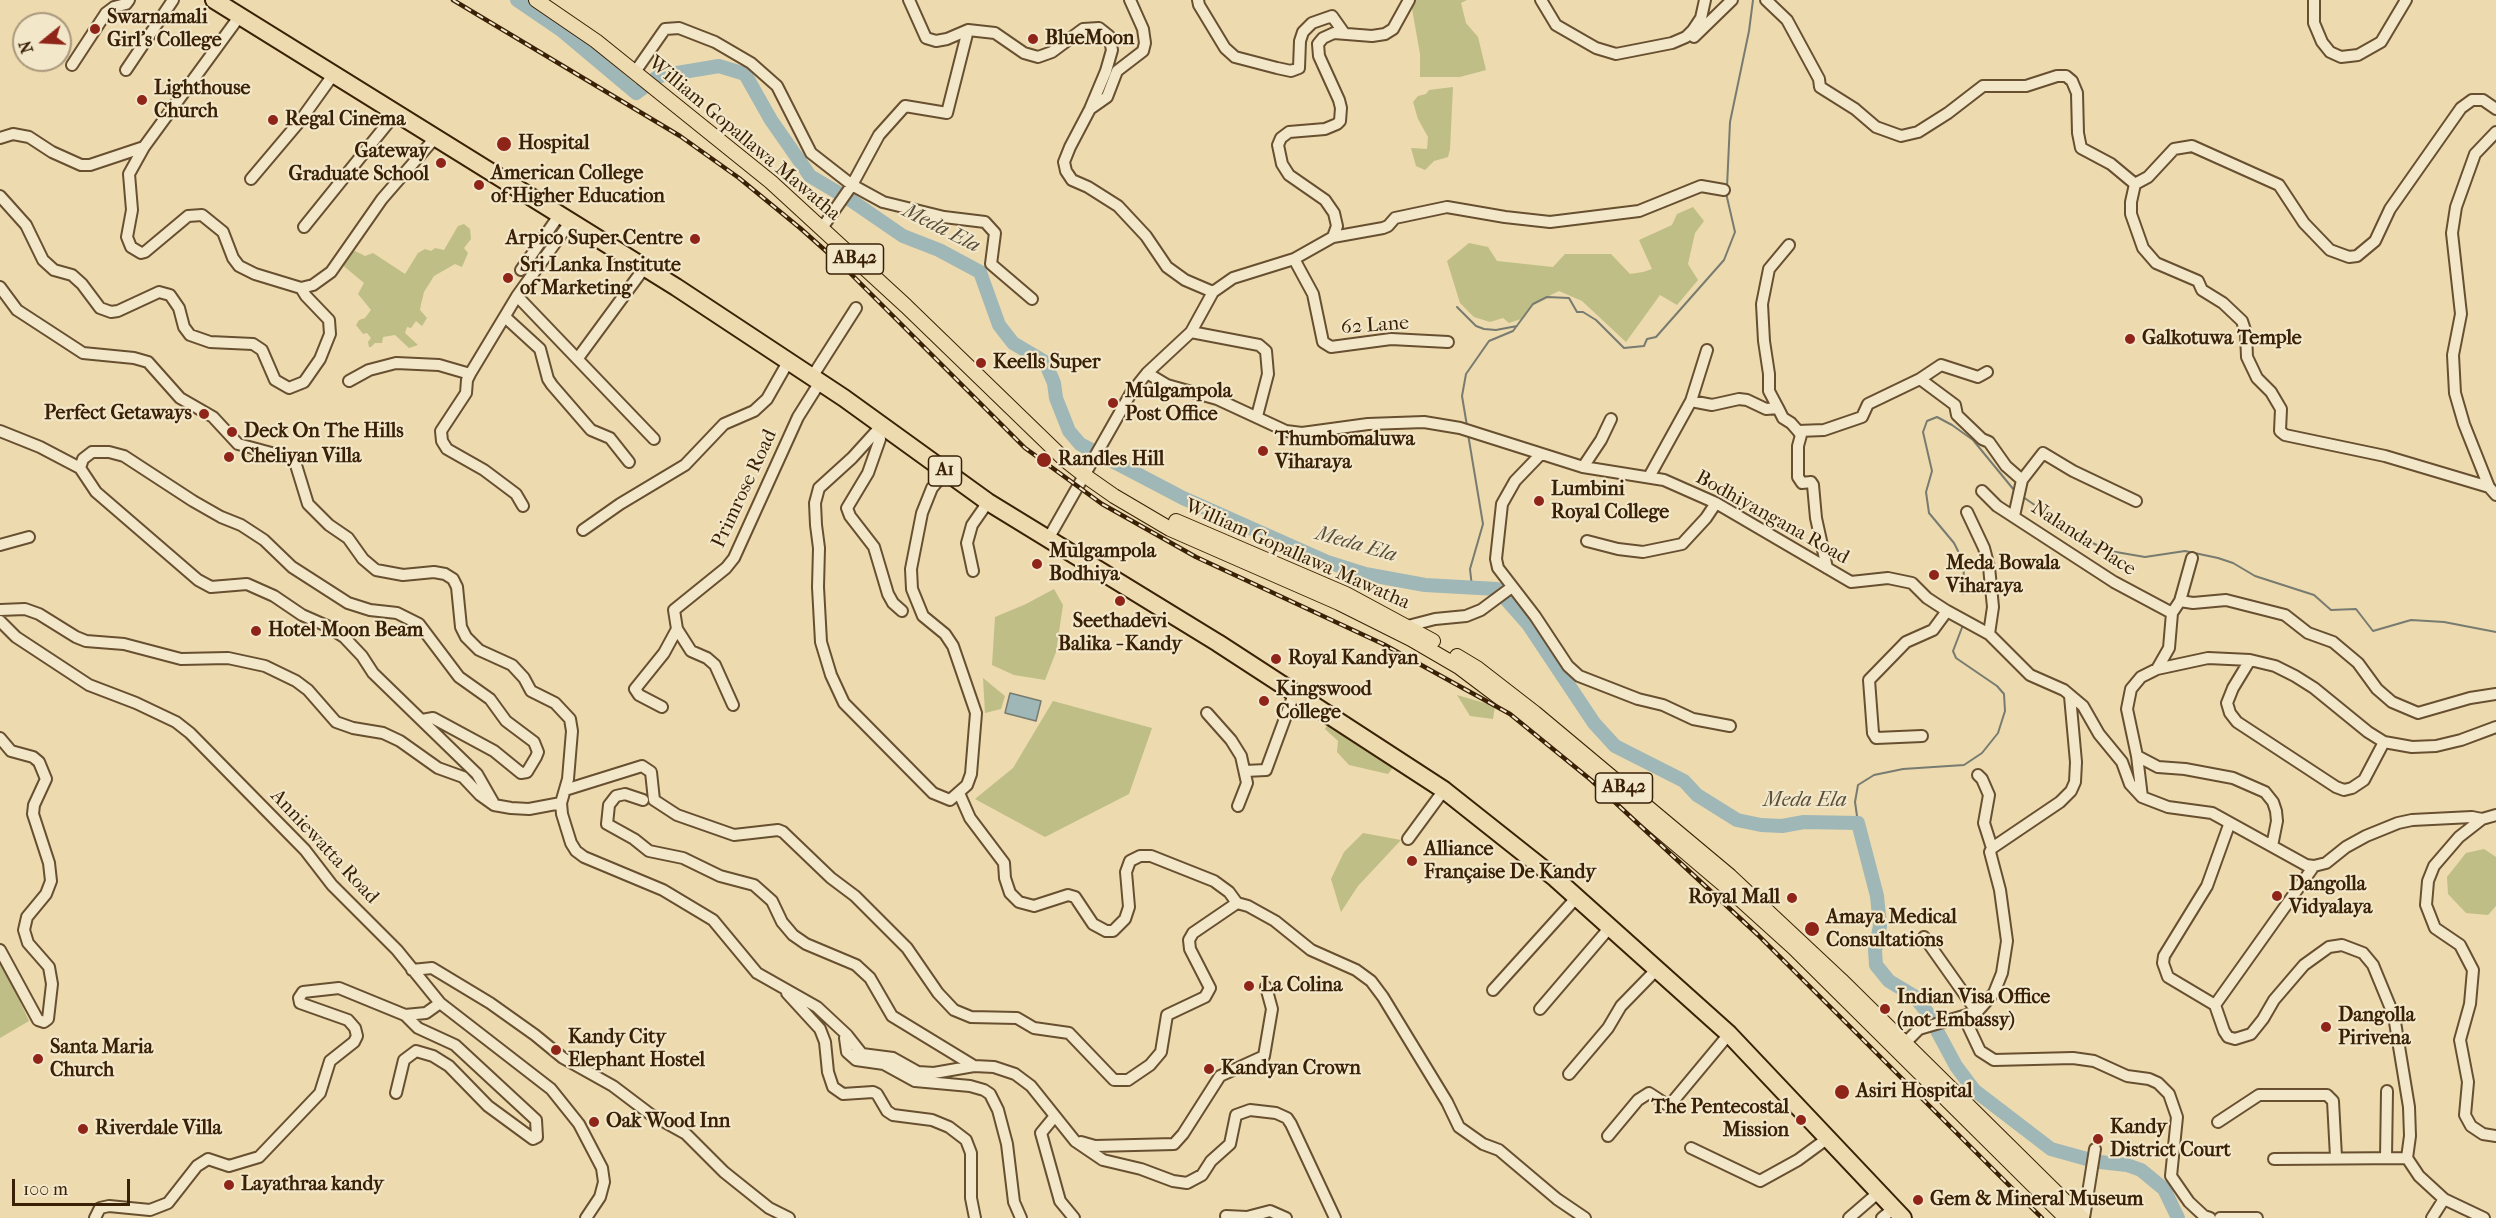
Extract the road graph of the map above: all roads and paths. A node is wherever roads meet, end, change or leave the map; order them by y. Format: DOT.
graph roads {
  1 [pos="129,0"];
  2 [pos="173,0"];
  3 [pos="214,0"];
  4 [pos="536,0"];
  5 [pos="909,0"];
  6 [pos="1130,0"];
  7 [pos="1198,0"];
  8 [pos="1409,0"];
  9 [pos="1540,0"];
  10 [pos="1705,0"];
  11 [pos="1732,0"];
  12 [pos="1766,0"];
  13 [pos="2314,0"];
  14 [pos="2406,0"];
  15 [pos="239,16"];
  16 [pos="968,30"];
  17 [pos="1344,33"];
  18 [pos="1616,54"];
  19 [pos="72,65"];
  20 [pos="126,70"];
  21 [pos="333,75"];
  22 [pos="637,75"];
  23 [pos="1090,109"];
  24 [pos="2496,109"];
  25 [pos="396,113"];
  26 [pos="2496,132"];
  27 [pos="0,138"];
  28 [pos="435,138"];
  29 [pos="144,147"];
  30 [pos="252,179"];
  31 [pos="2136,184"];
  32 [pos="849,188"];
  33 [pos="1724,190"];
  34 [pos="0,196"];
  35 [pos="566,217"];
  36 [pos="304,227"];
  37 [pos="822,228"];
  38 [pos="1333,237"];
  39 [pos="1789,244"];
  40 [pos="1294,259"];
  41 [pos="645,267"];
  42 [pos="521,270"];
  43 [pos="0,288"];
  44 [pos="301,288"];
  45 [pos="1213,292"];
  46 [pos="517,296"];
  47 [pos="1032,299"];
  48 [pos="856,308"];
  49 [pos="506,317"];
  50 [pos="1191,332"];
  51 [pos="1448,342"];
  52 [pos="1707,350"];
  53 [pos="578,358"];
  54 [pos="788,362"];
  55 [pos="1987,372"];
  56 [pos="1147,373"];
  57 [pos="470,374"];
  58 [pos="1920,379"];
  59 [pos="816,380"];
  60 [pos="349,381"];
  61 [pos="1691,401"];
  62 [pos="1778,408"];
  63 [pos="1257,416"];
  64 [pos="1611,419"];
  65 [pos="879,428"];
  66 [pos="0,431"];
  67 [pos="1798,431"];
  68 [pos="654,439"];
  69 [pos="1541,454"];
  70 [pos="629,462"];
  71 [pos="1583,467"];
  72 [pos="80,468"];
  73 [pos="1088,468"];
  74 [pos="946,471"];
  75 [pos="1649,477"];
  76 [pos="2022,480"];
  77 [pos="1982,491"];
  78 [pos="2493,491"];
  79 [pos="2136,501"];
  80 [pos="987,502"];
  81 [pos="1716,503"];
  82 [pos="523,506"];
  83 [pos="1968,513"];
  84 [pos="2014,516"];
  85 [pos="583,530"];
  86 [pos="29,537"];
  87 [pos="1047,539"];
  88 [pos="1587,541"];
  89 [pos="0,545"];
  90 [pos="2192,558"];
  91 [pos="1827,568"];
  92 [pos="973,571"];
  93 [pos="1510,588"];
  94 [pos="2180,601"];
  95 [pos="0,610"];
  96 [pos="902,611"];
  97 [pos="1947,611"];
  98 [pos="2172,614"];
  99 [pos="1408,626"];
  100 [pos="2,629"];
  101 [pos="677,629"];
  102 [pos="1989,634"];
  103 [pos="2250,660"];
  104 [pos="2157,669"];
  105 [pos="1294,694"];
  106 [pos="2496,694"];
  107 [pos="2070,696"];
  108 [pos="733,705"];
  109 [pos="662,707"];
  110 [pos="1207,713"];
  111 [pos="422,720"];
  112 [pos="1730,726"];
  113 [pos="2496,727"];
  114 [pos="1922,736"];
  115 [pos="0,738"];
  116 [pos="2384,742"];
  117 [pos="2137,756"];
  118 [pos="1245,771"];
  119 [pos="1978,775"];
  120 [pos="565,790"];
  121 [pos="1444,790"];
  122 [pos="959,793"];
  123 [pos="2142,797"];
  124 [pos="642,800"];
  125 [pos="561,803"];
  126 [pos="494,805"];
  127 [pos="1238,806"];
  128 [pos="2496,815"];
  129 [pos="2482,819"];
  130 [pos="2229,825"];
  131 [pos="1408,839"];
  132 [pos="2272,846"];
  133 [pos="1992,848"];
  134 [pos="2314,866"];
  135 [pos="1577,897"];
  136 [pos="1237,903"];
  137 [pos="1611,926"];
  138 [pos="1924,937"];
  139 [pos="0,950"];
  140 [pos="1658,968"];
  141 [pos="412,970"];
  142 [pos="1266,987"];
  143 [pos="785,990"];
  144 [pos="1493,990"];
  145 [pos="440,1003"];
  146 [pos="2215,1005"];
  147 [pos="1540,1009"];
  148 [pos="1977,1012"];
  149 [pos="405,1015"];
  150 [pos="1964,1017"];
  151 [pos="1729,1034"];
  152 [pos="847,1035"];
  153 [pos="1902,1046"];
  154 [pos="974,1066"];
  155 [pos="1569,1074"];
  156 [pos="2387,1091"];
  157 [pos="396,1093"];
  158 [pos="1055,1116"];
  159 [pos="2218,1122"];
  160 [pos="1608,1136"];
  161 [pos="2496,1136"];
  162 [pos="1828,1138"];
  163 [pos="1075,1141"];
  164 [pos="1691,1148"];
  165 [pos="2095,1149"];
  166 [pos="2336,1157"];
  167 [pos="2386,1158"];
  168 [pos="2407,1158"];
  169 [pos="2274,1159"];
  170 [pos="1879,1192"];
  171 [pos="2444,1199"];
  172 [pos="1893,1215"];
  173 [pos="1226,1216"];
  174 [pos="95,1218"];
  175 [pos="586,1218"];
  176 [pos="789,1218"];
  177 [pos="975,1218"];
  178 [pos="1021,1218"];
  179 [pos="1074,1218"];
  180 [pos="1286,1218"];
  181 [pos="1335,1218"];
  182 [pos="1585,1218"];
  183 [pos="1849,1218"];
  184 [pos="2066,1218"];
  185 [pos="2083,1218"];
  186 [pos="2210,1218"];
  187 [pos="2220,1218"];
  188 [pos="2258,1218"];
  189 [pos="2432,1218"];
  190 [pos="2484,1218"];
  1 -- 19 [label="street"];
  2 -- 20 [label="street"];
  3 -- 15 [label="highway, A1"];
  4 -- 22 [label="main road, William Gopallawa Mawatha / AB42"];
  5 -- 16 [label="street"];
  6 -- 23 [label="street"];
  7 -- 17 [label="street"];
  8 -- 17 [label="street"];
  9 -- 18 [label="street"];
  10 -- 18 [label="street"];
  11 -- 18 [label="street"];
  12 -- 31 [label="street"];
  13 -- 14 [label="street"];
  15 -- 21 [label="highway, A1"];
  15 -- 29 [label="street"];
  16 -- 23 [label="street"];
  16 -- 32 [label="street"];
  17 -- 38 [label="street"];
  21 -- 25 [label="highway, A1"];
  21 -- 30 [label="street"];
  22 -- 32 [label="street"];
  22 -- 37 [label="main road, William Gopallawa Mawatha / AB42"];
  23 -- 45 [label="street"];
  24 -- 31 [label="street"];
  25 -- 28 [label="highway, A1"];
  25 -- 36 [label="street"];
  26 -- 78 [label="street"];
  27 -- 29 [label="street"];
  28 -- 35 [label="highway, A1"];
  28 -- 44 [label="street"];
  29 -- 44 [label="street"];
  31 -- 78 [label="street"];
  32 -- 37 [label="street"];
  32 -- 47 [label="street"];
  33 -- 38 [label="street"];
  34 -- 44 [label="street"];
  35 -- 41 [label="highway, A1"];
  35 -- 42 [label="street"];
  35 -- 46 [label="street"];
  37 -- 73 [label="main road, William Gopallawa Mawatha / AB42"];
  38 -- 40 [label="street"];
  39 -- 62 [label="street"];
  40 -- 45 [label="street"];
  40 -- 51 [label="street, 62 Lane"];
  41 -- 53 [label="street"];
  41 -- 54 [label="highway, A1"];
  43 -- 120 [label="street"];
  45 -- 50 [label="street"];
  46 -- 49 [label="street"];
  46 -- 53 [label="street"];
  48 -- 59 [label="street"];
  49 -- 57 [label="street"];
  49 -- 70 [label="street"];
  50 -- 56 [label="street"];
  50 -- 63 [label="street"];
  52 -- 61 [label="street"];
  53 -- 68 [label="street"];
  54 -- 59 [label="highway, A1"];
  54 -- 85 [label="street"];
  55 -- 58 [label="street"];
  56 -- 63 [label="street, Bodhiyangana Road"];
  56 -- 73 [label="street"];
  57 -- 60 [label="street"];
  57 -- 82 [label="street"];
  58 -- 67 [label="street"];
  58 -- 76 [label="street"];
  59 -- 65 [label="highway, A1"];
  59 -- 101 [label="street, Primrose Road"];
  61 -- 62 [label="street"];
  61 -- 75 [label="street"];
  62 -- 67 [label="street"];
  63 -- 69 [label="street, Bodhiyangana Road"];
  64 -- 71 [label="street"];
  65 -- 74 [label="highway, A1"];
  65 -- 96 [label="street"];
  65 -- 122 [label="street"];
  66 -- 72 [label="street"];
  67 -- 91 [label="street"];
  69 -- 71 [label="street, Bodhiyangana Road"];
  69 -- 93 [label="street"];
  71 -- 75 [label="street, Bodhiyangana Road"];
  72 -- 111 [label="street"];
  72 -- 111 [label="street"];
  73 -- 87 [label="street"];
  73 -- 99 [label="main road, William Gopallawa Mawatha / AB42"];
  73 -- 153 [label="main road, William Gopallawa Mawatha / AB42"];
  74 -- 80 [label="highway, A1"];
  74 -- 122 [label="street"];
  75 -- 81 [label="street, Bodhiyangana Road"];
  76 -- 79 [label="street, Nalanda Place"];
  76 -- 84 [label="street, Nalanda Place"];
  77 -- 84 [label="street"];
  80 -- 87 [label="highway, A1"];
  80 -- 92 [label="street"];
  81 -- 88 [label="street"];
  81 -- 91 [label="street, Bodhiyangana Road"];
  83 -- 102 [label="street"];
  84 -- 98 [label="street, Nalanda Place"];
  86 -- 89 [label="street"];
  87 -- 105 [label="highway, A1"];
  90 -- 94 [label="street"];
  91 -- 97 [label="street, Bodhiyangana Road"];
  93 -- 99 [label="street"];
  93 -- 112 [label="street"];
  94 -- 98 [label="street"];
  94 -- 106 [label="street"];
  95 -- 126 [label="street"];
  97 -- 102 [label="street, Bodhiyangana Road"];
  97 -- 114 [label="street"];
  98 -- 104 [label="street"];
  99 -- 153 [label="main road, William Gopallawa Mawatha / AB42"];
  100 -- 141 [label="street, Anniewatta Road"];
  101 -- 108 [label="street"];
  101 -- 109 [label="street, Primrose Road"];
  102 -- 107 [label="street, Bodhiyangana Road"];
  103 -- 104 [label="street"];
  103 -- 116 [label="street"];
  103 -- 116 [label="street"];
  104 -- 117 [label="street"];
  105 -- 118 [label="street"];
  105 -- 121 [label="highway, A1"];
  107 -- 123 [label="street, Bodhiyangana Road"];
  107 -- 133 [label="street"];
  110 -- 118 [label="street"];
  111 -- 126 [label="street"];
  113 -- 116 [label="street"];
  115 -- 139 [label="street"];
  117 -- 123 [label="street"];
  117 -- 132 [label="street"];
  118 -- 127 [label="street"];
  119 -- 133 [label="street"];
  120 -- 125 [label="street"];
  120 -- 136 [label="street"];
  121 -- 131 [label="street"];
  121 -- 135 [label="highway, A1"];
  122 -- 136 [label="street"];
  123 -- 130 [label="street"];
  124 -- 154 [label="street"];
  125 -- 126 [label="street"];
  125 -- 143 [label="street"];
  128 -- 129 [label="street"];
  129 -- 134 [label="street"];
  129 -- 161 [label="street"];
  130 -- 132 [label="street"];
  130 -- 146 [label="street"];
  132 -- 134 [label="street"];
  133 -- 148 [label="street"];
  134 -- 146 [label="street"];
  135 -- 137 [label="highway, A1"];
  135 -- 144 [label="street"];
  136 -- 182 [label="street"];
  137 -- 140 [label="highway, A1"];
  137 -- 147 [label="street"];
  138 -- 148 [label="street"];
  140 -- 151 [label="highway, A1"];
  140 -- 155 [label="street"];
  141 -- 145 [label="street, Anniewatta Road"];
  141 -- 176 [label="street"];
  142 -- 163 [label="street"];
  143 -- 152 [label="street"];
  143 -- 177 [label="street"];
  145 -- 149 [label="street"];
  145 -- 175 [label="street, Anniewatta Road"];
  146 -- 168 [label="street"];
  148 -- 150 [label="street"];
  149 -- 157 [label="street"];
  149 -- 174 [label="street"];
  150 -- 153 [label="street"];
  150 -- 186 [label="street"];
  151 -- 160 [label="street"];
  151 -- 162 [label="highway, A1"];
  152 -- 154 [label="street"];
  152 -- 178 [label="street"];
  153 -- 184 [label="main road, William Gopallawa Mawatha / AB42"];
  153 -- 185 [label="main road, William Gopallawa Mawatha / AB42"];
  154 -- 158 [label="street"];
  156 -- 167 [label="street"];
  158 -- 163 [label="street"];
  158 -- 179 [label="street"];
  159 -- 166 [label="street"];
  162 -- 164 [label="street"];
  162 -- 170 [label="highway, A1"];
  163 -- 181 [label="street"];
  165 -- 185 [label="street"];
  166 -- 167 [label="street"];
  166 -- 169 [label="street"];
  167 -- 168 [label="street"];
  168 -- 171 [label="street"];
  170 -- 172 [label="highway, A1"];
  170 -- 183 [label="street"];
  171 -- 189 [label="street"];
  171 -- 190 [label="street"];
  173 -- 180 [label="street"];
  187 -- 188 [label="street"];
}
